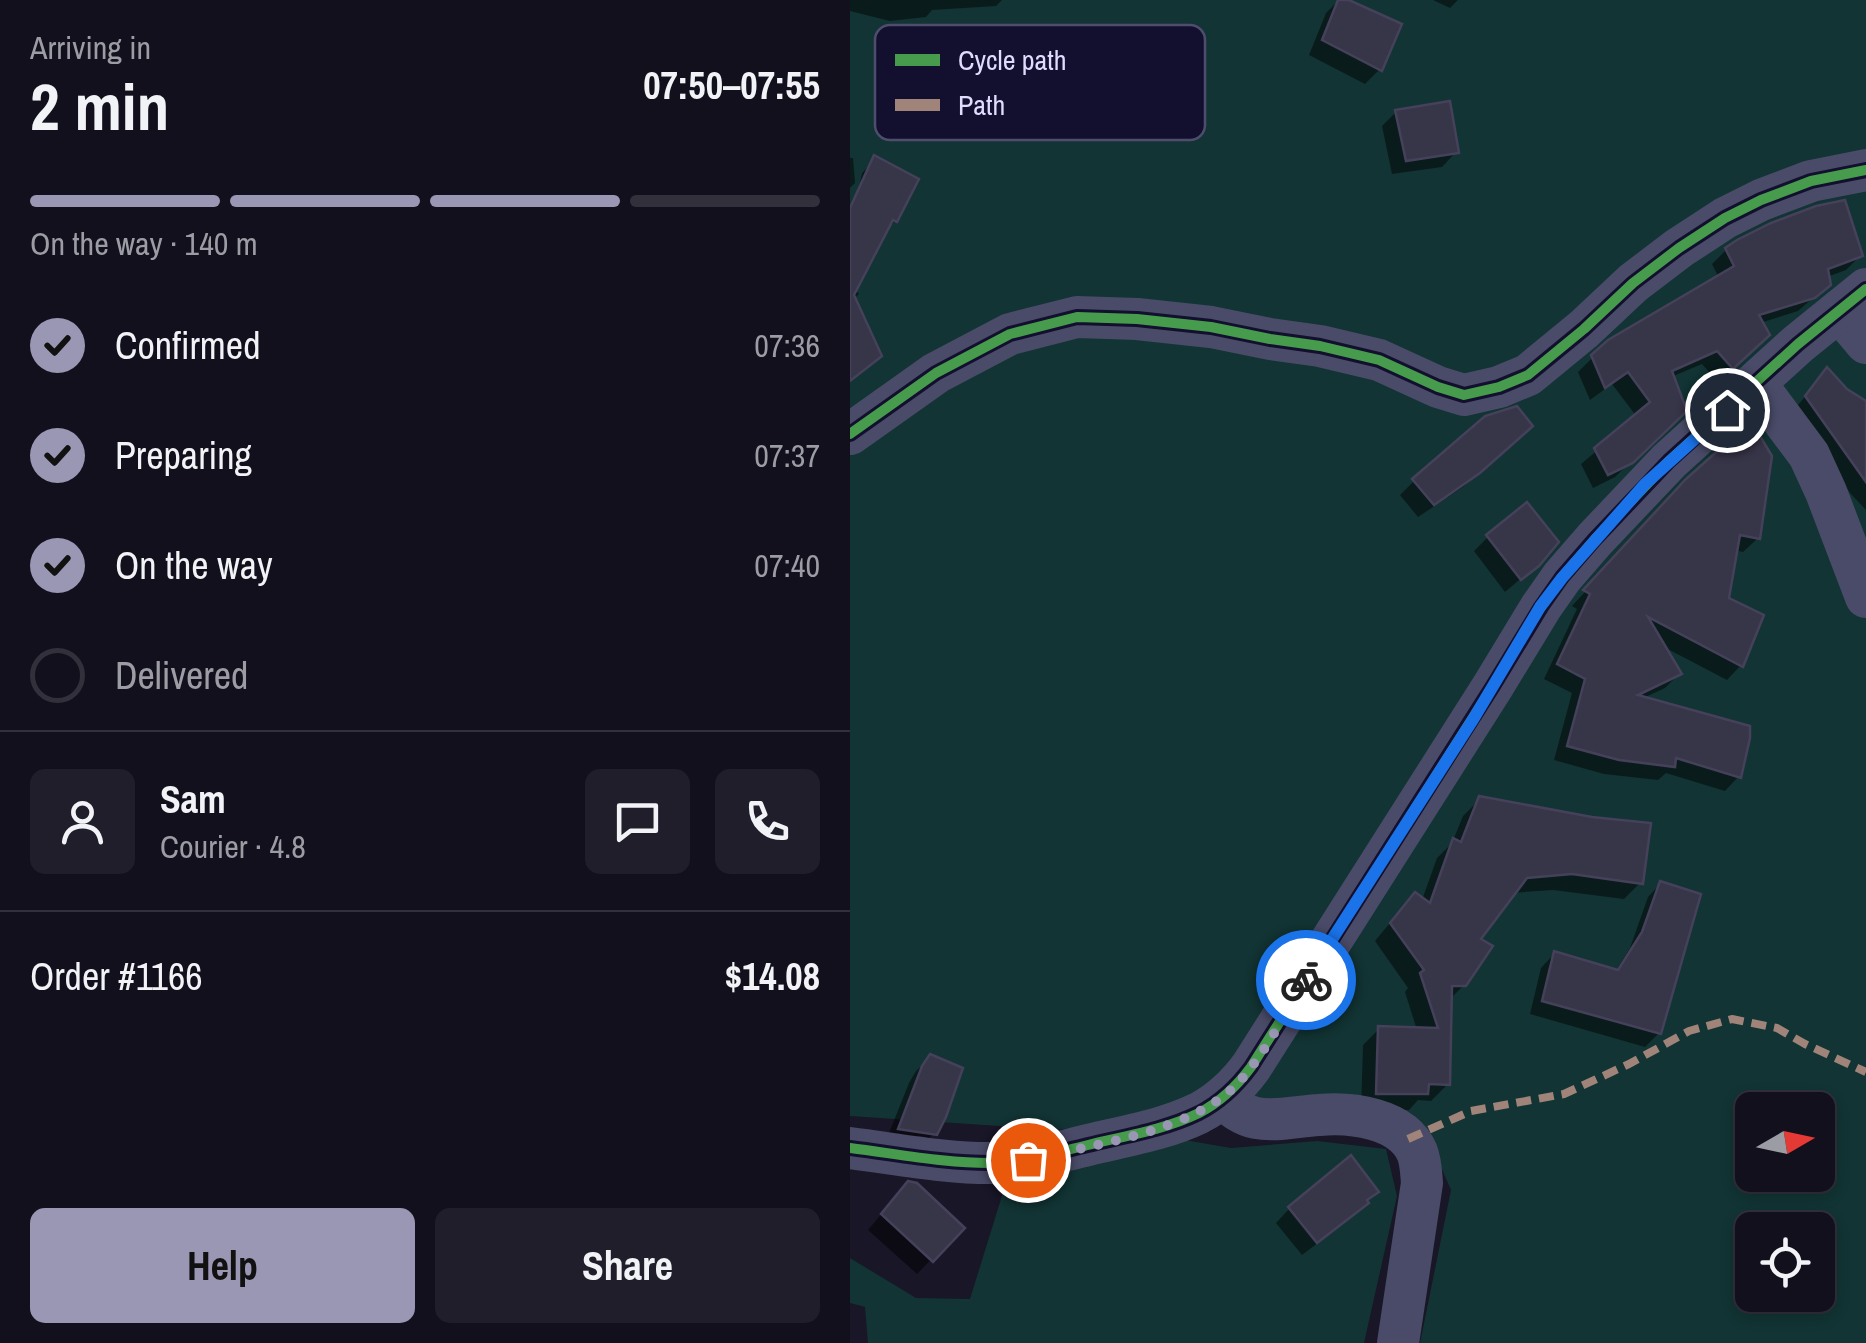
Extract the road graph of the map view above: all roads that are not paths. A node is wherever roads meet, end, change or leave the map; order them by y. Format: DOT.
graph roads {
  1 [pos="1866,170"];
  2 [pos="1857,314"];
  3 [pos="1756,384"];
  4 [pos="850,434"];
  5 [pos="1866,598"];
  6 [pos="1222,1098"];
  7 [pos="850,1148"];
  8 [pos="1398,1343"];
  1 -- 4 [label="street"];
  2 -- 3 [label="street"];
  3 -- 5 [label="street"];
  3 -- 6 [label="street"];
  6 -- 7 [label="street"];
  6 -- 8 [label="street"];
}
